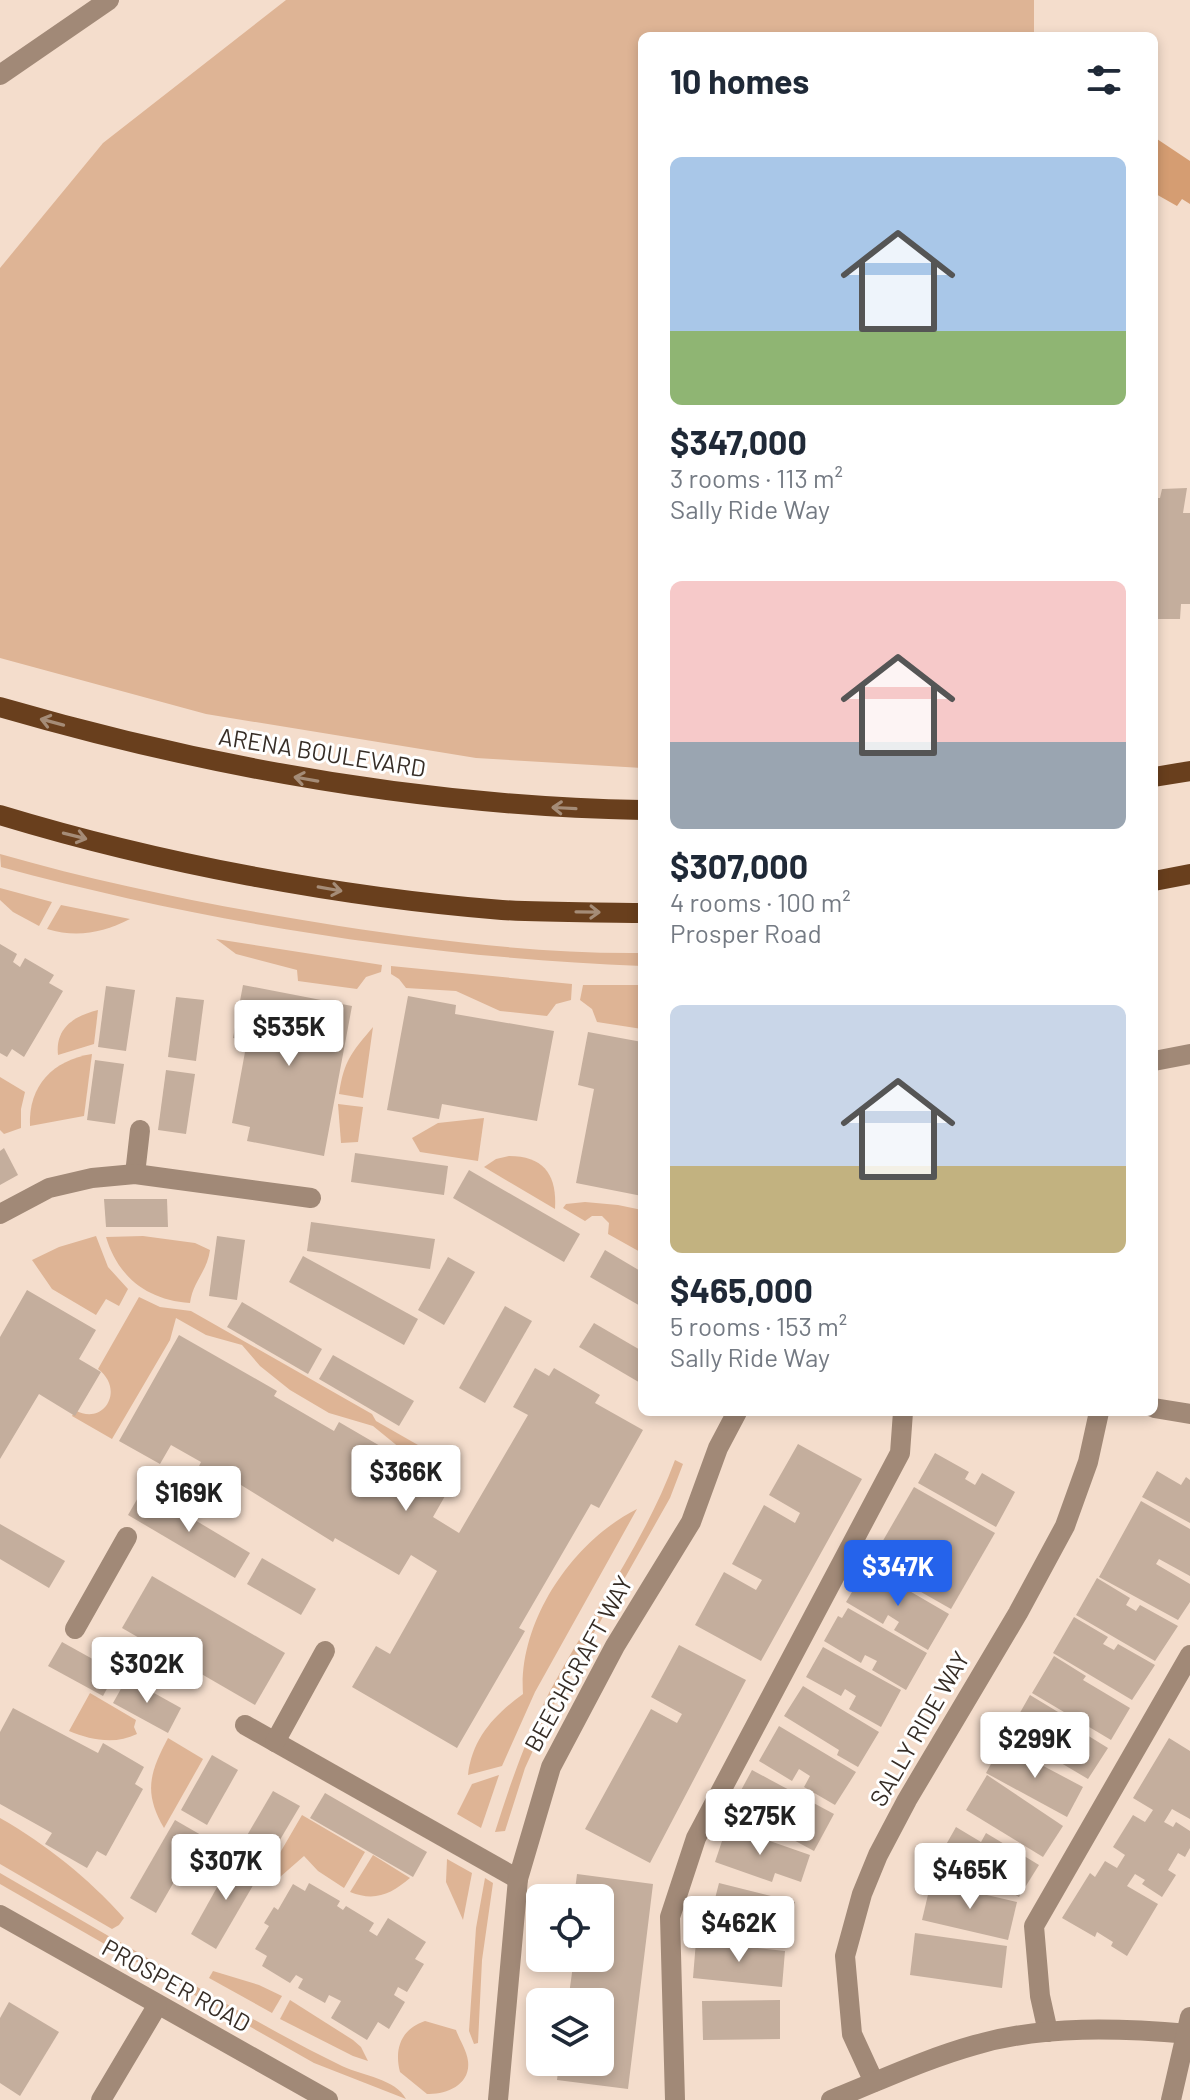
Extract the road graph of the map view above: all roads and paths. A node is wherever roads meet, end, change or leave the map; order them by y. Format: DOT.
graph roads {
  1 [pos="109,0"];
  2 [pos="0,75"];
  3 [pos="0,707"];
  4 [pos="1190,771"];
  5 [pos="1158,776"];
  6 [pos="638,810"];
  7 [pos="0,815"];
  8 [pos="1190,874"];
  9 [pos="1158,880"];
  10 [pos="638,913"];
  11 [pos="1190,1054"];
  12 [pos="1158,1060"];
  13 [pos="140,1130"];
  14 [pos="135,1174"];
  15 [pos="311,1198"];
  16 [pos="0,1214"];
  17 [pos="1158,1409"];
  18 [pos="1190,1414"];
  19 [pos="735,1416"];
  20 [pos="903,1416"];
  21 [pos="1098,1416"];
  22 [pos="127,1537"];
  23 [pos="75,1629"];
  24 [pos="325,1651"];
  25 [pos="1190,1655"];
  26 [pos="245,1725"];
  27 [pos="275,1742"];
  28 [pos="518,1879"];
  29 [pos="0,1915"];
  30 [pos="157,2006"];
  31 [pos="1189,2028"];
  32 [pos="1048,2032"];
  33 [pos="874,2082"];
  34 [pos="101,2100"];
  35 [pos="328,2100"];
  36 [pos="498,2100"];
  37 [pos="675,2100"];
  38 [pos="831,2100"];
  39 [pos="1171,2100"];
  1 -- 2 [label="street"];
  6 -- 3 [label="main road, ARENA BOULEVARD, one-way"];
  4 -- 5 [label="main road"];
  7 -- 10 [label="main road, one-way"];
  8 -- 9 [label="main road"];
  11 -- 12 [label="street"];
  13 -- 14 [label="street"];
  14 -- 15 [label="street"];
  14 -- 16 [label="street"];
  17 -- 18 [label="street"];
  19 -- 28 [label="street, BEECHCRAFT WAY"];
  20 -- 37 [label="street"];
  21 -- 33 [label="street, SALLY RIDE WAY"];
  22 -- 23 [label="street"];
  24 -- 27 [label="street"];
  25 -- 32 [label="street"];
  26 -- 27 [label="street"];
  27 -- 28 [label="street"];
  28 -- 36 [label="street, BEECHCRAFT WAY"];
  29 -- 30 [label="street, PROSPER ROAD"];
  30 -- 34 [label="street"];
  30 -- 35 [label="street, PROSPER ROAD"];
  31 -- 32 [label="street"];
  31 -- 39 [label="street"];
  32 -- 33 [label="street"];
  33 -- 38 [label="street"];
}
